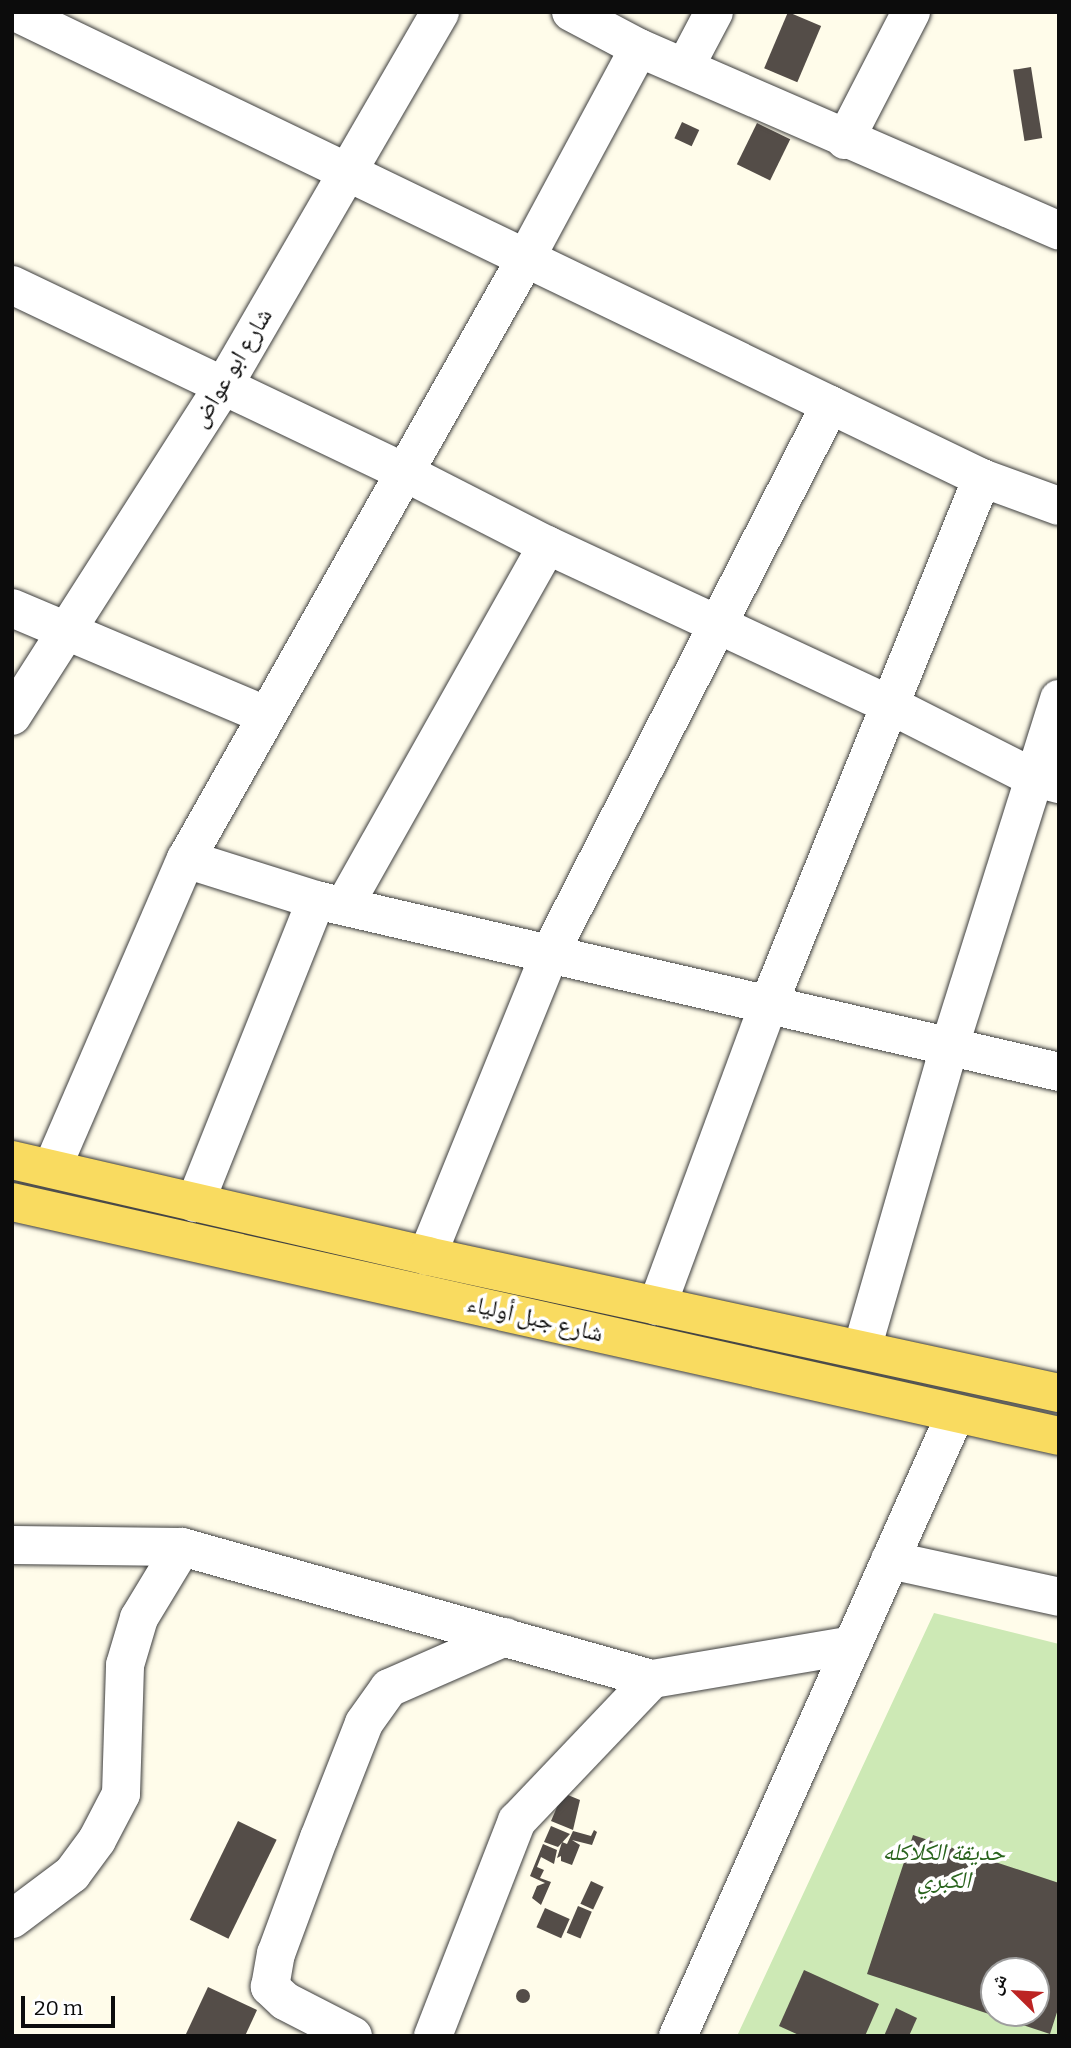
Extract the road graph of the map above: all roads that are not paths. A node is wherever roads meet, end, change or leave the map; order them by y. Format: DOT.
graph roads {
  1 [pos="15,12"];
  2 [pos="440,12"];
  3 [pos="571,12"];
  4 [pos="714,12"];
  5 [pos="911,12"];
  6 [pos="639,48"];
  7 [pos="685,67"];
  8 [pos="845,140"];
  9 [pos="349,171"];
  10 [pos="1059,231"];
  11 [pos="527,256"];
  12 [pos="12,285"];
  13 [pos="224,385"];
  14 [pos="830,404"];
  15 [pos="406,472"];
  16 [pos="982,478"];
  17 [pos="1059,506"];
  18 [pos="547,545"];
  19 [pos="12,608"];
  20 [pos="719,627"];
  21 [pos="70,631"];
  22 [pos="1059,699"];
  23 [pos="892,705"];
  24 [pos="265,715"];
  25 [pos="12,716"];
  26 [pos="1045,781"];
  27 [pos="186,859"];
  28 [pos="330,903"];
  29 [pos="549,955"];
  30 [pos="767,1008"];
  31 [pos="950,1045"];
  32 [pos="1059,1072"];
  33 [pos="12,1160"];
  34 [pos="51,1168"];
  35 [pos="12,1202"];
  36 [pos="195,1203"];
  37 [pos="427,1256"];
  38 [pos="657,1306"];
  39 [pos="862,1349"];
  40 [pos="1059,1393"];
  41 [pos="955,1415"];
  42 [pos="1059,1436"];
  43 [pos="12,1545"];
  44 [pos="182,1547"];
  45 [pos="890,1560"];
  46 [pos="1059,1597"];
  47 [pos="505,1637"];
  48 [pos="852,1645"];
  49 [pos="652,1679"];
  50 [pos="12,1919"];
  51 [pos="353,2036"];
  52 [pos="433,2036"];
  53 [pos="678,2036"];
  1 -- 9 [label="street"];
  2 -- 9 [label="street, شارع ابو عواض"];
  3 -- 6 [label="street"];
  4 -- 7 [label="street"];
  5 -- 8 [label="street"];
  6 -- 7 [label="street"];
  6 -- 11 [label="street"];
  7 -- 8 [label="street"];
  8 -- 10 [label="street"];
  9 -- 11 [label="street"];
  9 -- 13 [label="street, شارع ابو عواض"];
  11 -- 14 [label="street"];
  11 -- 15 [label="street"];
  12 -- 13 [label="street"];
  13 -- 15 [label="street"];
  13 -- 21 [label="street, شارع ابو عواض"];
  14 -- 16 [label="street"];
  14 -- 20 [label="street"];
  15 -- 18 [label="street"];
  15 -- 24 [label="street"];
  16 -- 17 [label="street"];
  16 -- 23 [label="street"];
  18 -- 20 [label="street"];
  18 -- 28 [label="street"];
  19 -- 21 [label="street"];
  20 -- 23 [label="street"];
  20 -- 29 [label="street"];
  21 -- 24 [label="street"];
  21 -- 25 [label="street, شارع ابو عواض"];
  22 -- 26 [label="street"];
  23 -- 26 [label="street"];
  23 -- 30 [label="street"];
  24 -- 27 [label="street"];
  26 -- 31 [label="street"];
  27 -- 28 [label="street"];
  27 -- 34 [label="street"];
  28 -- 29 [label="street"];
  28 -- 36 [label="street"];
  29 -- 30 [label="street"];
  29 -- 37 [label="street"];
  30 -- 31 [label="street"];
  30 -- 38 [label="street"];
  31 -- 32 [label="street"];
  31 -- 39 [label="street"];
  33 -- 34 [label="main road, شارع جبل أولياء"];
  34 -- 36 [label="main road, شارع جبل أولياء"];
  35 -- 41 [label="main road, شارع جبل أولياء"];
  36 -- 37 [label="main road, شارع جبل أولياء"];
  37 -- 38 [label="main road, شارع جبل أولياء"];
  38 -- 39 [label="main road, شارع جبل أولياء"];
  39 -- 40 [label="main road, شارع جبل أولياء"];
  41 -- 42 [label="main road, شارع جبل أولياء"];
  41 -- 45 [label="street"];
  43 -- 44 [label="street"];
  44 -- 47 [label="street"];
  44 -- 50 [label="street"];
  45 -- 46 [label="street"];
  45 -- 48 [label="street"];
  47 -- 49 [label="street"];
  47 -- 51 [label="street"];
  48 -- 49 [label="street"];
  48 -- 53 [label="street"];
  49 -- 52 [label="street"];
}
